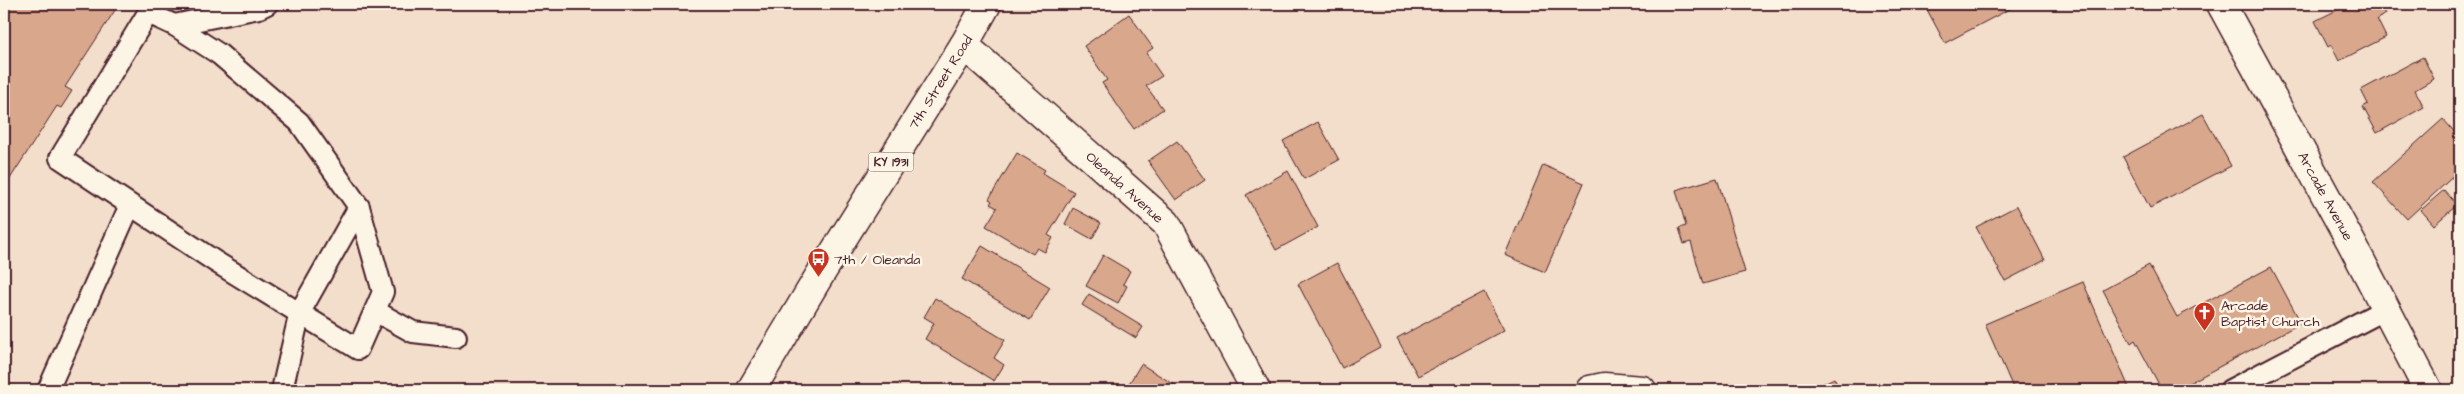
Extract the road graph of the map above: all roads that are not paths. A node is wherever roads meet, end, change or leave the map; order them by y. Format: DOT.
graph roads {
  1 [pos="267,4"];
  2 [pos="987,4"];
  3 [pos="2221,4"];
  4 [pos="174,25"];
  5 [pos="964,45"];
  6 [pos="130,205"];
  7 [pos="359,208"];
  8 [pos="2386,309"];
  9 [pos="375,310"];
  10 [pos="300,312"];
  11 [pos="456,337"];
  12 [pos="48,390"];
  13 [pos="282,390"];
  14 [pos="751,390"];
  15 [pos="1256,390"];
  16 [pos="1590,390"];
  17 [pos="1642,390"];
  18 [pos="2230,390"];
  19 [pos="2428,390"];
  1 -- 4 [label="lane"];
  2 -- 5 [label="street, 7th Street Road / KY 1931"];
  3 -- 8 [label="street, Arcade Avenue"];
  4 -- 6 [label="lane"];
  4 -- 7 [label="lane"];
  5 -- 14 [label="street, 7th Street Road / KY 1931"];
  5 -- 15 [label="street, Oleanda Avenue"];
  6 -- 10 [label="lane"];
  6 -- 12 [label="lane"];
  7 -- 9 [label="lane"];
  7 -- 10 [label="lane"];
  8 -- 18 [label="lane"];
  8 -- 19 [label="street, Arcade Avenue"];
  9 -- 10 [label="lane"];
  9 -- 11 [label="lane"];
  10 -- 13 [label="lane"];
  16 -- 17 [label="street"];
}
